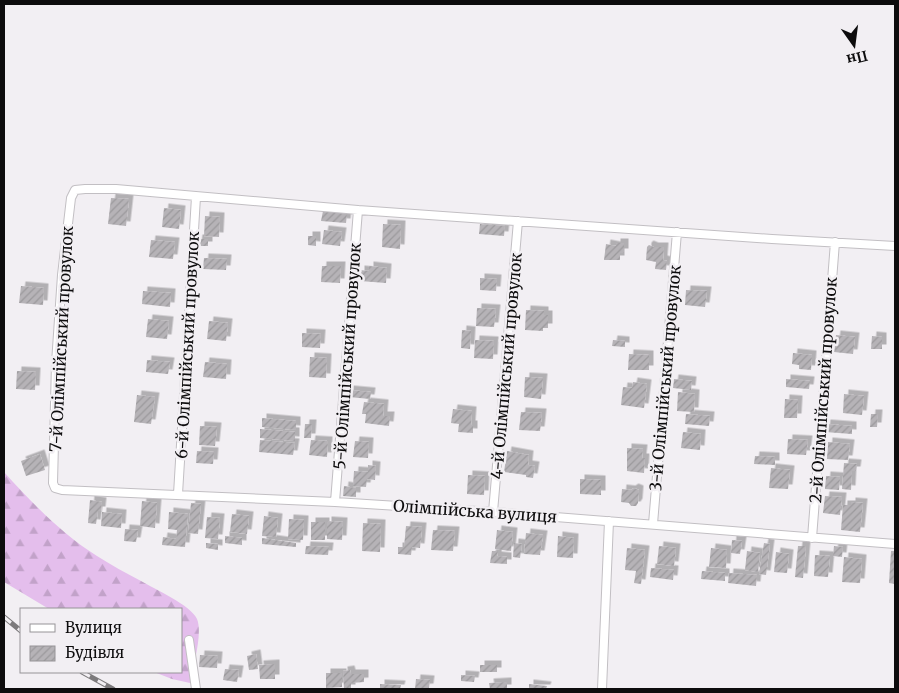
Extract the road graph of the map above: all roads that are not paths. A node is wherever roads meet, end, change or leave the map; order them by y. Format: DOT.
graph roads {
  1 [pos="196,197"];
  2 [pos="358,210"];
  3 [pos="518,221"];
  4 [pos="677,232"];
  5 [pos="835,242"];
  6 [pos="895,246"];
  7 [pos="55,488"];
  8 [pos="178,494"];
  9 [pos="336,502"];
  10 [pos="494,512"];
  11 [pos="609,521"];
  12 [pos="653,524"];
  13 [pos="812,538"];
  14 [pos="895,544"];
  15 [pos="189,640"];
  16 [pos="196,689"];
  17 [pos="602,689"];
  1 -- 2 [label="street"];
  1 -- 7 [label="street, 7-й Олімпійський провулок"];
  1 -- 8 [label="street, 6-й Олімпійський провулок"];
  2 -- 3 [label="street"];
  2 -- 9 [label="street, 5-й Олімпійський провулок"];
  3 -- 4 [label="street"];
  3 -- 10 [label="street, 4-й Олімпійський провулок"];
  4 -- 5 [label="street"];
  4 -- 12 [label="street, 3-й Олімпійський провулок"];
  5 -- 6 [label="street"];
  5 -- 13 [label="street, 2-й Олімпійський провулок"];
  7 -- 8 [label="street, Олімпійська вулиця"];
  8 -- 9 [label="street, Олімпійська вулиця"];
  9 -- 10 [label="street, Олімпійська вулиця"];
  10 -- 11 [label="street, Олімпійська вулиця"];
  11 -- 12 [label="street, Олімпійська вулиця"];
  11 -- 17 [label="street"];
  12 -- 13 [label="street, Олімпійська вулиця"];
  13 -- 14 [label="street, Олімпійська вулиця"];
  15 -- 16 [label="street"];
}
